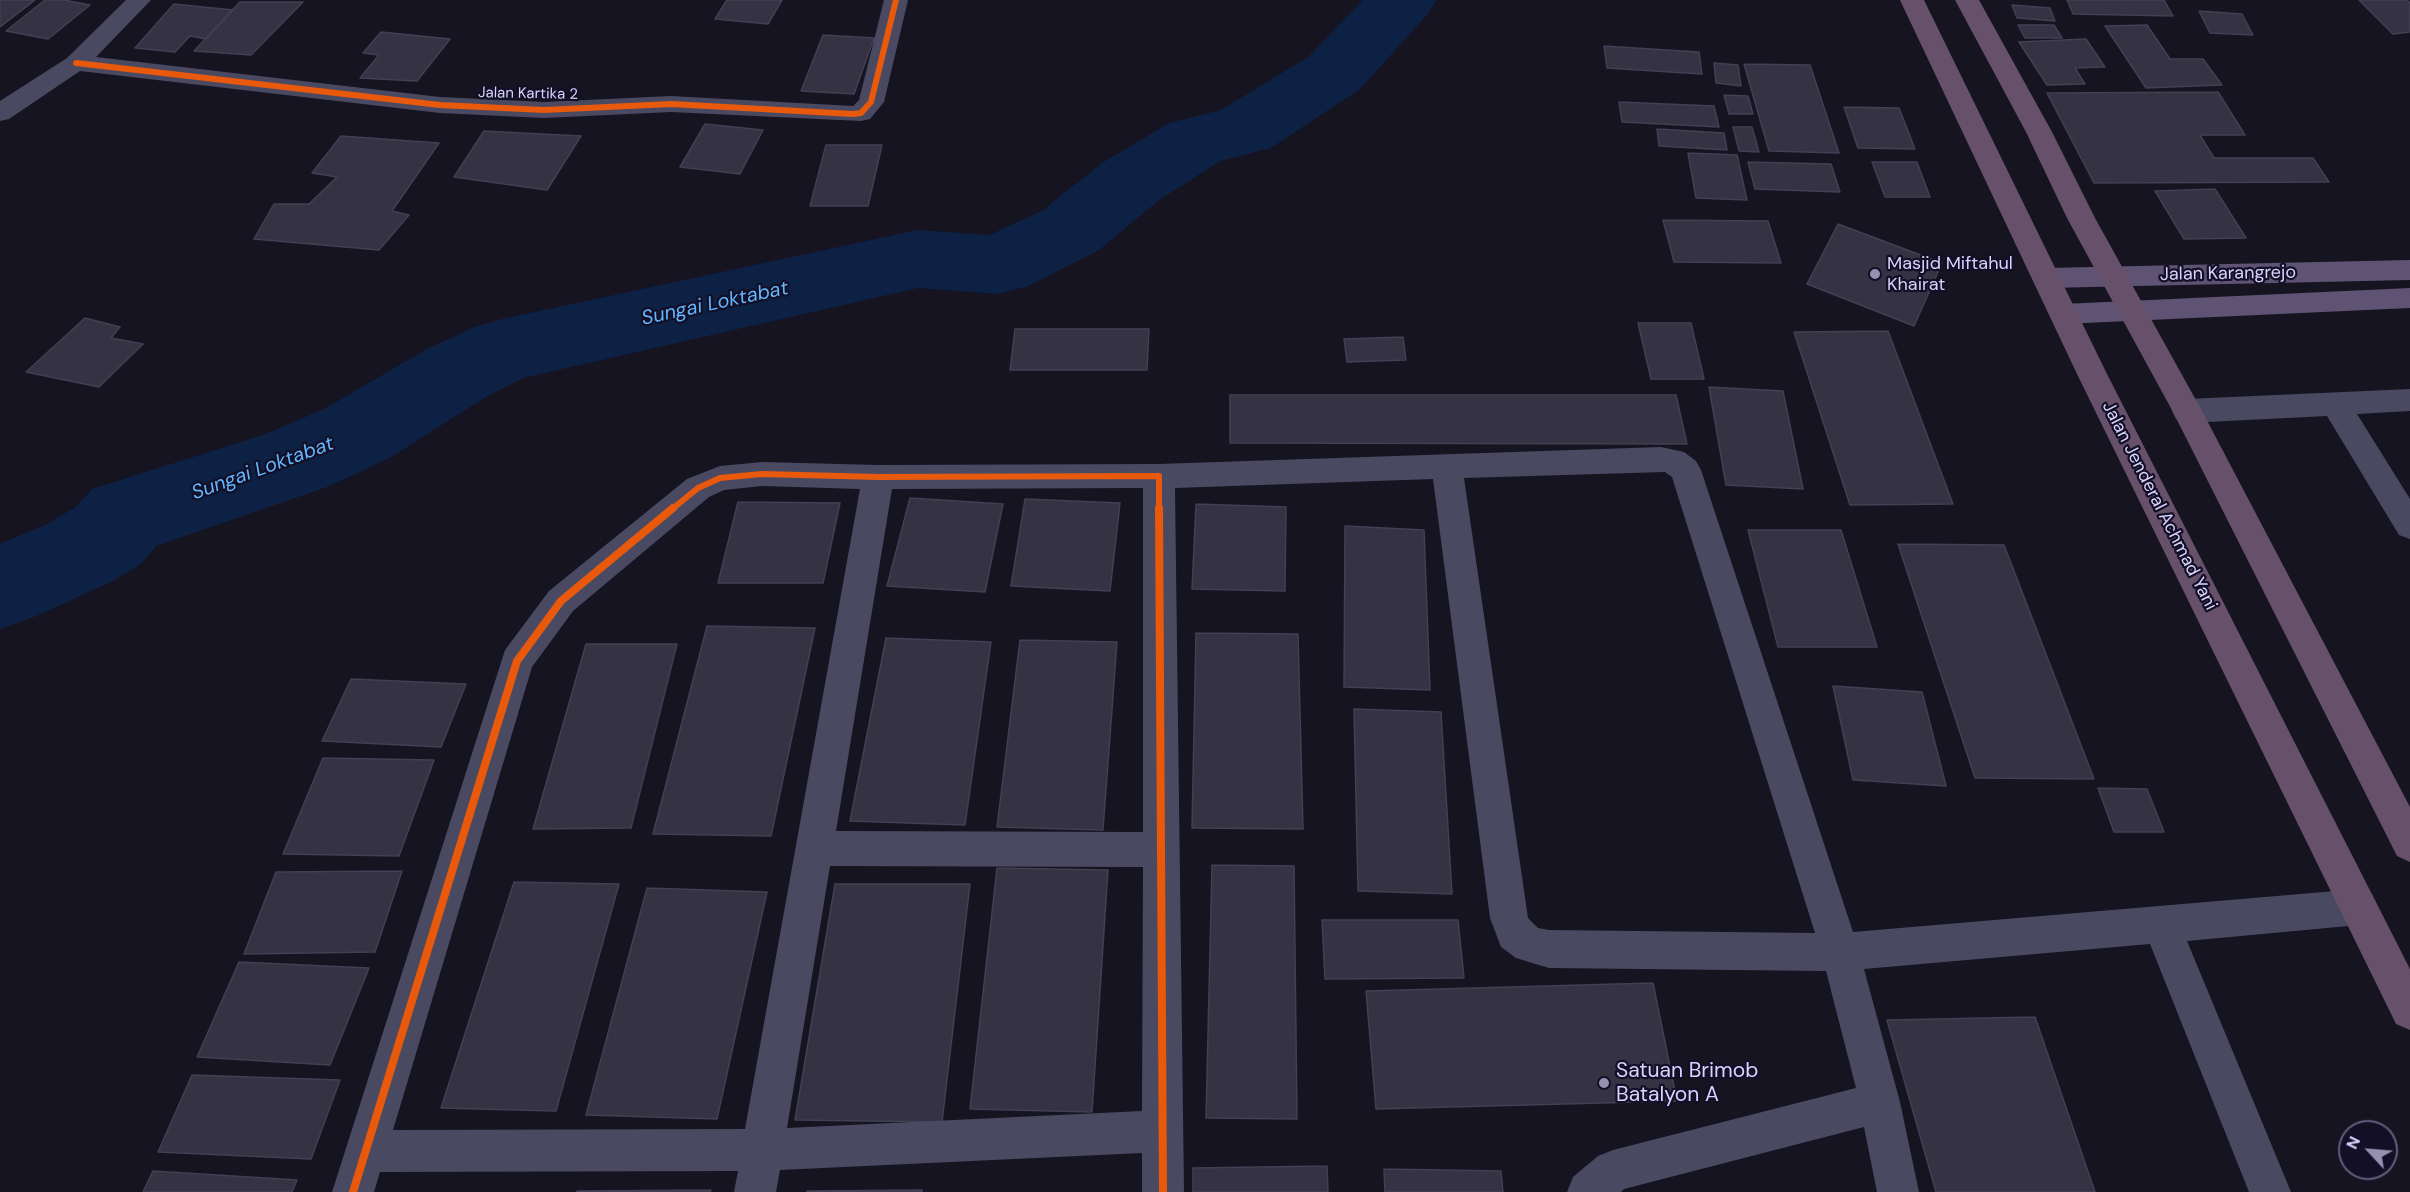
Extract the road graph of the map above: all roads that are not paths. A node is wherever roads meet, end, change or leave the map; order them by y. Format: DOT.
graph roads {
  1 [pos="139,0"];
  2 [pos="896,0"];
  3 [pos="1911,0"];
  4 [pos="1967,0"];
  5 [pos="76,63"];
  6 [pos="0,113"];
  7 [pos="2410,270"];
  8 [pos="2113,276"];
  9 [pos="2046,278"];
  10 [pos="2410,298"];
  11 [pos="2132,309"];
  12 [pos="2063,314"];
  13 [pos="2410,400"];
  14 [pos="2335,404"];
  15 [pos="2187,411"];
  16 [pos="1447,467"];
  17 [pos="878,477"];
  18 [pos="1159,477"];
  19 [pos="2410,526"];
  20 [pos="2410,844"];
  21 [pos="814,848"];
  22 [pos="1161,850"];
  23 [pos="2359,907"];
  24 [pos="2161,924"];
  25 [pos="1840,952"];
  26 [pos="2410,1010"];
  27 [pos="1880,1102"];
  28 [pos="1163,1131"];
  29 [pos="762,1150"];
  30 [pos="365,1151"];
  31 [pos="352,1192"];
  32 [pos="755,1192"];
  33 [pos="1163,1192"];
  34 [pos="1588,1192"];
  35 [pos="1898,1192"];
  36 [pos="2270,1192"];
  1 -- 5 [label="street"];
  2 -- 5 [label="street, Jalan Kartika 2"];
  3 -- 9 [label="highway, Jalan Jenderal Achmad Yani"];
  4 -- 8 [label="highway"];
  5 -- 6 [label="street"];
  7 -- 8 [label="main road, Jalan Karangrejo"];
  8 -- 9 [label="main road, Jalan Karangrejo"];
  8 -- 11 [label="highway"];
  9 -- 12 [label="highway, Jalan Jenderal Achmad Yani"];
  10 -- 11 [label="main road, Jalan Karangrejo"];
  11 -- 12 [label="main road, Jalan Karangrejo"];
  11 -- 15 [label="highway"];
  12 -- 23 [label="highway, Jalan Jenderal Achmad Yani"];
  13 -- 14 [label="street"];
  14 -- 15 [label="street"];
  14 -- 19 [label="street"];
  15 -- 20 [label="highway"];
  16 -- 18 [label="street"];
  16 -- 25 [label="street"];
  16 -- 25 [label="street"];
  17 -- 18 [label="street"];
  17 -- 21 [label="street"];
  17 -- 30 [label="street"];
  18 -- 22 [label="street"];
  21 -- 22 [label="street"];
  21 -- 29 [label="street"];
  22 -- 28 [label="street"];
  23 -- 24 [label="street"];
  23 -- 26 [label="highway, Jalan Jenderal Achmad Yani"];
  24 -- 25 [label="street"];
  24 -- 36 [label="street"];
  25 -- 27 [label="street"];
  27 -- 34 [label="street"];
  27 -- 35 [label="street"];
  28 -- 29 [label="street"];
  28 -- 33 [label="street"];
  29 -- 30 [label="street"];
  29 -- 32 [label="street"];
  30 -- 31 [label="street"];
}
